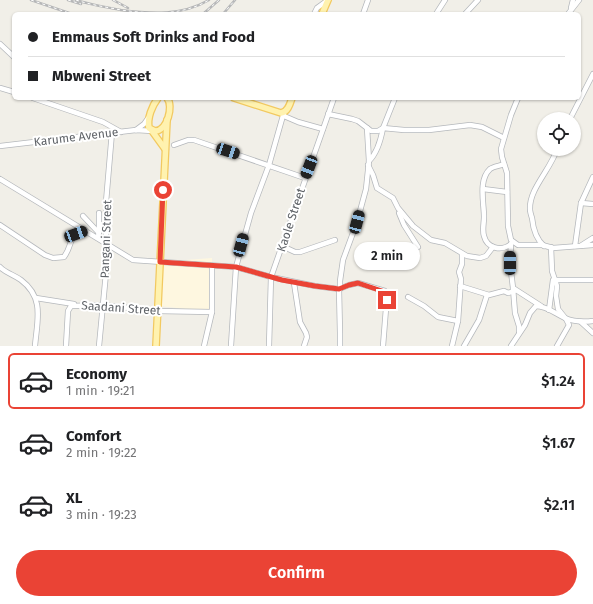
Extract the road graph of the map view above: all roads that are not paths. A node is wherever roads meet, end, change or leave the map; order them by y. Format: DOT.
graph roads {
  1 [pos="328,0"];
  2 [pos="368,0"];
  3 [pos="445,0"];
  4 [pos="478,0"];
  5 [pos="574,0"];
  6 [pos="579,0"];
  7 [pos="315,12"];
  8 [pos="323,12"];
  9 [pos="364,12"];
  10 [pos="437,12"];
  11 [pos="467,12"];
  12 [pos="569,12"];
  13 [pos="0,44"];
  14 [pos="12,55"];
  15 [pos="593,74"];
  16 [pos="0,88"];
  17 [pos="12,91"];
  18 [pos="581,97"];
  19 [pos="40,100"];
  20 [pos="157,100"];
  21 [pos="168,100"];
  22 [pos="173,100"];
  23 [pos="240,100"];
  24 [pos="291,100"];
  25 [pos="333,100"];
  26 [pos="394,100"];
  27 [pos="517,100"];
  28 [pos="580,100"];
  29 [pos="170,104"];
  30 [pos="574,112"];
  31 [pos="284,114"];
  32 [pos="328,114"];
  33 [pos="150,116"];
  34 [pos="167,120"];
  35 [pos="367,128"];
  36 [pos="383,128"];
  37 [pos="323,129"];
  38 [pos="136,130"];
  39 [pos="152,131"];
  40 [pos="112,132"];
  41 [pos="121,132"];
  42 [pos="504,138"];
  43 [pos="174,145"];
  44 [pos="0,146"];
  45 [pos="165,149"];
  46 [pos="554,156"];
  47 [pos="368,163"];
  48 [pos="504,164"];
  49 [pos="269,165"];
  50 [pos="593,177"];
  51 [pos="305,178"];
  52 [pos="0,179"];
  53 [pos="483,190"];
  54 [pos="507,192"];
  55 [pos="581,203"];
  56 [pos="593,204"];
  57 [pos="398,208"];
  58 [pos="99,213"];
  59 [pos="83,216"];
  60 [pos="0,225"];
  61 [pos="85,230"];
  62 [pos="98,236"];
  63 [pos="593,238"];
  64 [pos="335,240"];
  65 [pos="511,242"];
  66 [pos="106,243"];
  67 [pos="582,245"];
  68 [pos="593,245"];
  69 [pos="282,246"];
  70 [pos="544,246"];
  71 [pos="575,246"];
  72 [pos="418,247"];
  73 [pos="493,247"];
  74 [pos="551,248"];
  75 [pos="462,254"];
  76 [pos="160,262"];
  77 [pos="0,266"];
  78 [pos="212,266"];
  79 [pos="236,267"];
  80 [pos="271,277"];
  81 [pos="554,279"];
  82 [pos="593,280"];
  83 [pos="294,283"];
  84 [pos="460,286"];
  85 [pos="340,289"];
  86 [pos="513,289"];
  87 [pos="487,295"];
  88 [pos="408,297"];
  89 [pos="36,298"];
  90 [pos="79,305"];
  91 [pos="102,305"];
  92 [pos="543,307"];
  93 [pos="549,310"];
  94 [pos="158,311"];
  95 [pos="212,312"];
  96 [pos="566,319"];
  97 [pos="593,320"];
  98 [pos="458,321"];
  99 [pos="581,322"];
  100 [pos="593,333"];
  101 [pos="519,334"];
  102 [pos="35,346"];
  103 [pos="66,346"];
  104 [pos="99,346"];
  105 [pos="156,346"];
  106 [pos="204,346"];
  107 [pos="231,346"];
  108 [pos="269,346"];
  109 [pos="304,346"];
  110 [pos="340,346"];
  111 [pos="383,346"];
  112 [pos="452,346"];
  113 [pos="464,346"];
  114 [pos="511,346"];
  115 [pos="557,346"];
  1 -- 7 [label="street"];
  1 -- 8 [label="main road"];
  2 -- 9 [label="street"];
  3 -- 10 [label="street"];
  4 -- 11 [label="street"];
  5 -- 12 [label="street"];
  6 -- 12 [label="street"];
  13 -- 14 [label="street"];
  15 -- 18 [label="street"];
  16 -- 17 [label="street"];
  19 -- 41 [label="street"];
  20 -- 33 [label="main road"];
  21 -- 29 [label="main road"];
  22 -- 29 [label="main road"];
  23 -- 31 [label="main road"];
  24 -- 31 [label="main road"];
  25 -- 32 [label="street, Kaole Street"];
  26 -- 36 [label="street"];
  27 -- 42 [label="street"];
  28 -- 30 [label="street"];
  29 -- 34 [label="main road"];
  31 -- 37 [label="street"];
  31 -- 49 [label="street"];
  32 -- 35 [label="street"];
  32 -- 37 [label="street, Kaole Street"];
  33 -- 38 [label="street"];
  33 -- 39 [label="main road"];
  34 -- 39 [label="main road"];
  34 -- 45 [label="main road"];
  35 -- 36 [label="street"];
  35 -- 47 [label="street"];
  36 -- 42 [label="street"];
  36 -- 47 [label="street"];
  37 -- 51 [label="street, Kaole Street"];
  38 -- 39 [label="street, Karume Avenue"];
  38 -- 41 [label="street, Karume Avenue"];
  39 -- 45 [label="main road"];
  40 -- 41 [label="street, Karume Avenue"];
  40 -- 44 [label="street, Karume Avenue"];
  40 -- 66 [label="street, Pangani Street"];
  42 -- 48 [label="street"];
  43 -- 49 [label="street"];
  45 -- 76 [label="main road"];
  46 -- 70 [label="street"];
  47 -- 57 [label="street"];
  47 -- 85 [label="street"];
  48 -- 53 [label="street"];
  48 -- 54 [label="street"];
  49 -- 51 [label="street"];
  49 -- 79 [label="street"];
  50 -- 55 [label="street"];
  51 -- 69 [label="street, Kaole Street"];
  52 -- 61 [label="street"];
  53 -- 54 [label="street"];
  53 -- 73 [label="street"];
  54 -- 65 [label="street"];
  55 -- 56 [label="street"];
  55 -- 71 [label="street"];
  57 -- 72 [label="street"];
  57 -- 75 [label="street"];
  58 -- 62 [label="street"];
  59 -- 62 [label="street"];
  60 -- 61 [label="street"];
  61 -- 62 [label="street"];
  62 -- 66 [label="street"];
  63 -- 67 [label="street"];
  64 -- 69 [label="street"];
  65 -- 70 [label="street"];
  65 -- 73 [label="street"];
  65 -- 86 [label="street"];
  66 -- 76 [label="street"];
  66 -- 91 [label="street, Pangani Street"];
  67 -- 68 [label="street"];
  67 -- 71 [label="street"];
  69 -- 80 [label="street, Kaole Street"];
  70 -- 74 [label="street"];
  71 -- 74 [label="street"];
  73 -- 75 [label="street"];
  74 -- 81 [label="street"];
  75 -- 84 [label="street"];
  76 -- 78 [label="street"];
  76 -- 94 [label="main road"];
  77 -- 89 [label="street"];
  78 -- 79 [label="street"];
  78 -- 95 [label="street"];
  79 -- 80 [label="street"];
  79 -- 107 [label="street"];
  80 -- 83 [label="street"];
  80 -- 108 [label="street, Kaole Street"];
  81 -- 82 [label="street"];
  81 -- 93 [label="street"];
  81 -- 96 [label="street"];
  83 -- 85 [label="street"];
  83 -- 109 [label="street"];
  84 -- 87 [label="street"];
  84 -- 98 [label="street"];
  85 -- 110 [label="street"];
  85 -- 111 [label="street"];
  86 -- 87 [label="street"];
  86 -- 92 [label="street"];
  86 -- 101 [label="street"];
  87 -- 113 [label="street"];
  88 -- 98 [label="street"];
  89 -- 90 [label="street"];
  89 -- 102 [label="street"];
  90 -- 91 [label="street, Saadani Street"];
  90 -- 103 [label="street, Saadani Street"];
  91 -- 94 [label="street, Saadani Street"];
  91 -- 104 [label="street, Pangani Street"];
  92 -- 93 [label="street"];
  92 -- 101 [label="street"];
  93 -- 96 [label="street"];
  94 -- 95 [label="street, Saadani Street"];
  94 -- 105 [label="main road"];
  95 -- 106 [label="street"];
  96 -- 99 [label="street"];
  96 -- 115 [label="street"];
  97 -- 99 [label="street"];
  98 -- 112 [label="street"];
  99 -- 100 [label="street"];
  101 -- 114 [label="street"];
}
